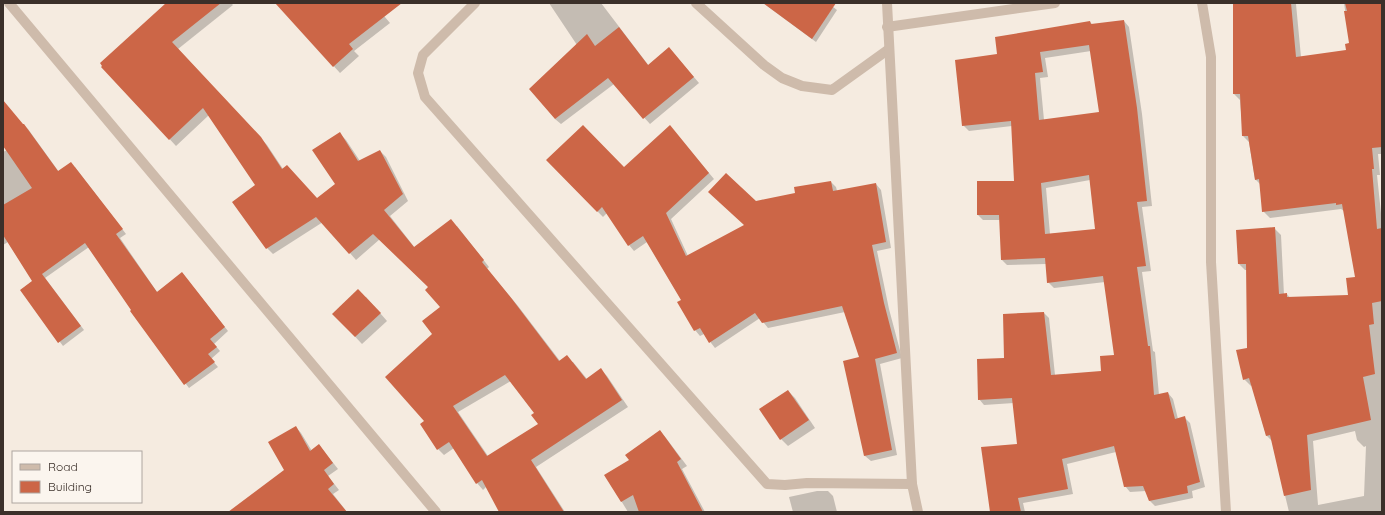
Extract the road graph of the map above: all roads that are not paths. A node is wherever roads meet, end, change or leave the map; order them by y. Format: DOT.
graph roads {
  1 [pos="9,3"];
  2 [pos="475,3"];
  3 [pos="696,3"];
  4 [pos="887,3"];
  5 [pos="1056,3"];
  6 [pos="1202,3"];
  7 [pos="887,27"];
  8 [pos="889,49"];
  9 [pos="912,484"];
  10 [pos="436,512"];
  11 [pos="918,512"];
  12 [pos="1226,512"];
  1 -- 10 [label="street"];
  2 -- 9 [label="street"];
  3 -- 8 [label="street"];
  4 -- 7 [label="street"];
  5 -- 7 [label="street"];
  6 -- 12 [label="street"];
  7 -- 8 [label="street"];
  8 -- 9 [label="street"];
  9 -- 11 [label="street"];
}
